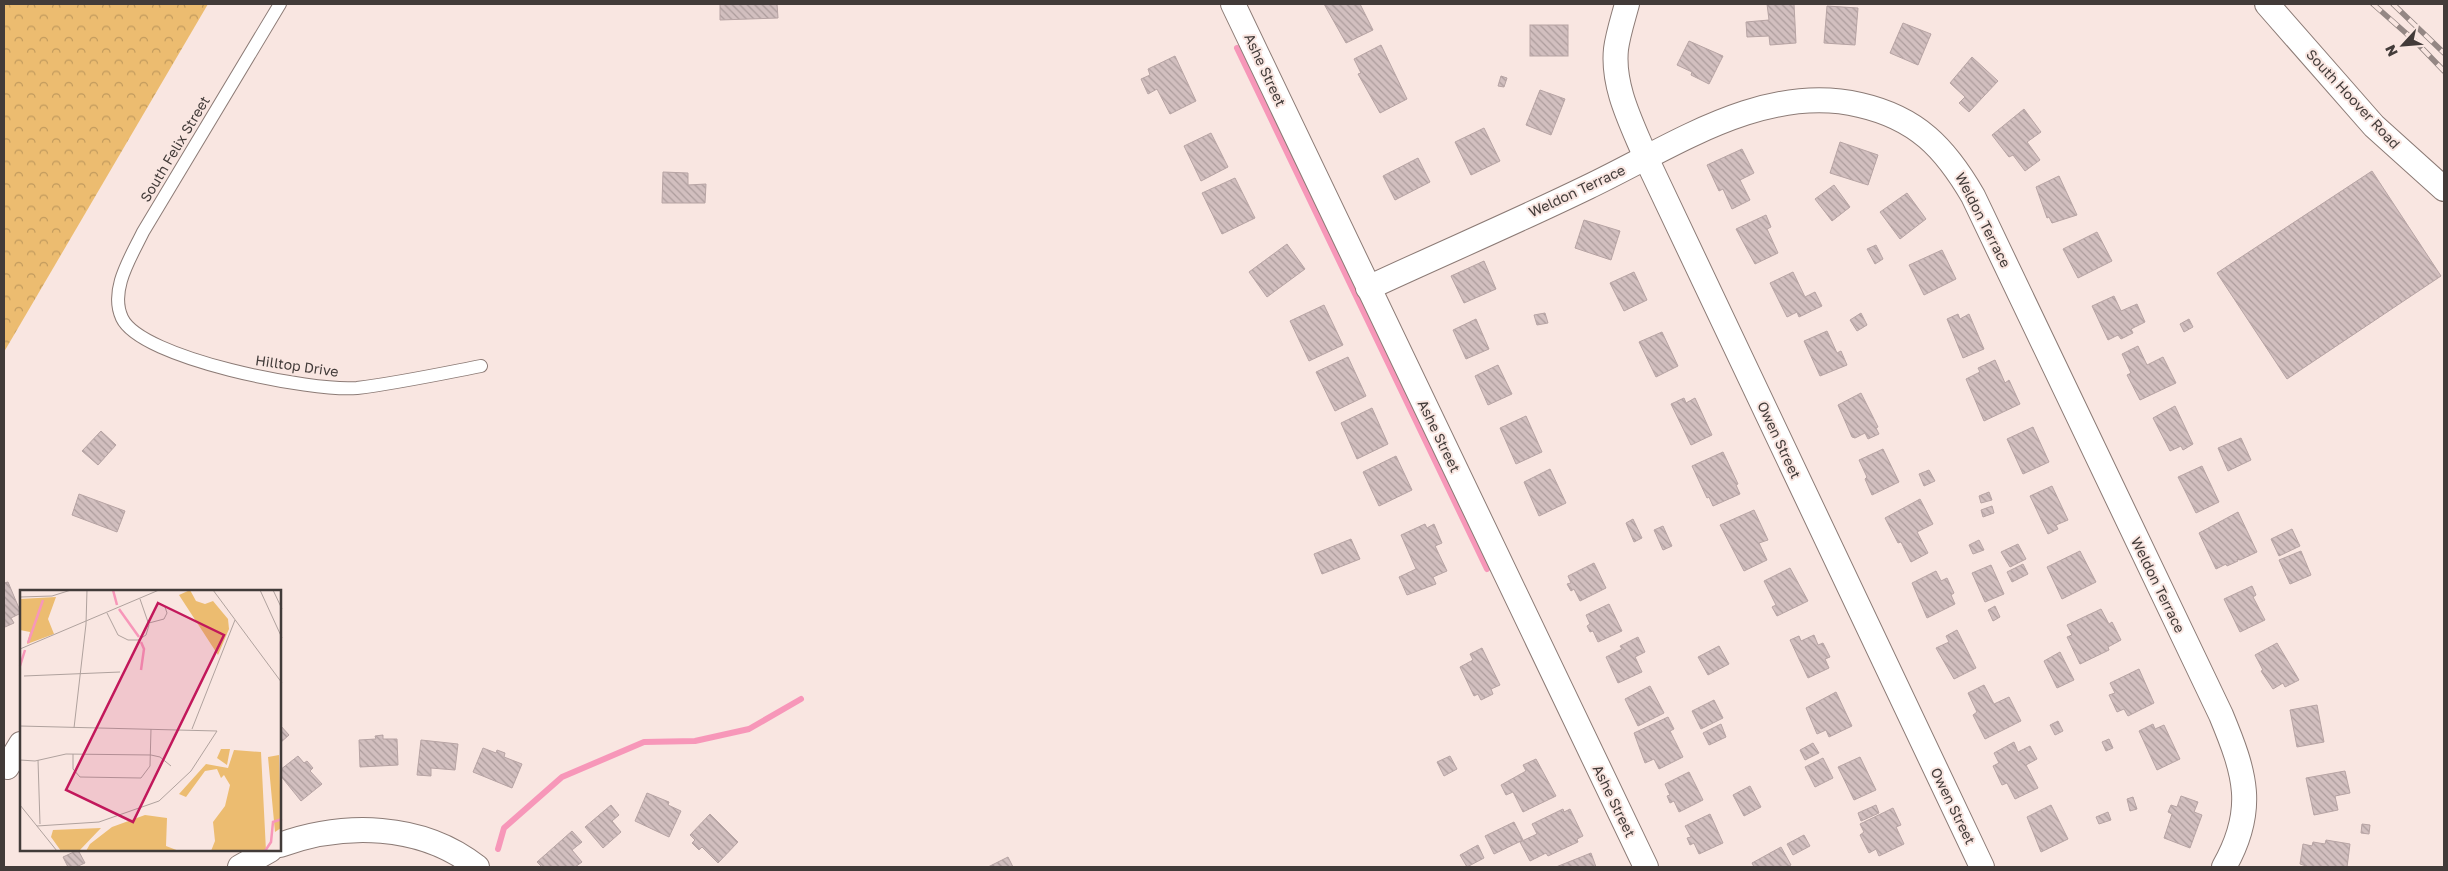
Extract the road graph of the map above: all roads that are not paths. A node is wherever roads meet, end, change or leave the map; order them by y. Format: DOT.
graph roads {
  1 [pos="280,4"];
  2 [pos="1233,4"];
  3 [pos="1627,4"];
  4 [pos="2267,4"];
  5 [pos="1646,158"];
  6 [pos="2444,189"];
  7 [pos="1368,288"];
  8 [pos="122,318"];
  9 [pos="481,366"];
  10 [pos="20,746"];
  11 [pos="7,767"];
  12 [pos="281,845"];
  13 [pos="477,867"];
  14 [pos="1646,867"];
  15 [pos="1982,867"];
  16 [pos="2224,867"];
  1 -- 8 [label="lane, South Felix Street"];
  2 -- 7 [label="street, Ashe Street"];
  3 -- 5 [label="street, Owen Street"];
  4 -- 6 [label="street, South Hoover Road"];
  5 -- 7 [label="street, Weldon Terrace"];
  5 -- 15 [label="street, Owen Street"];
  5 -- 16 [label="street, Weldon Terrace"];
  7 -- 14 [label="street, Ashe Street"];
  8 -- 9 [label="lane, Hilltop Drive"];
  10 -- 11 [label="street"];
  12 -- 13 [label="street"];
}
